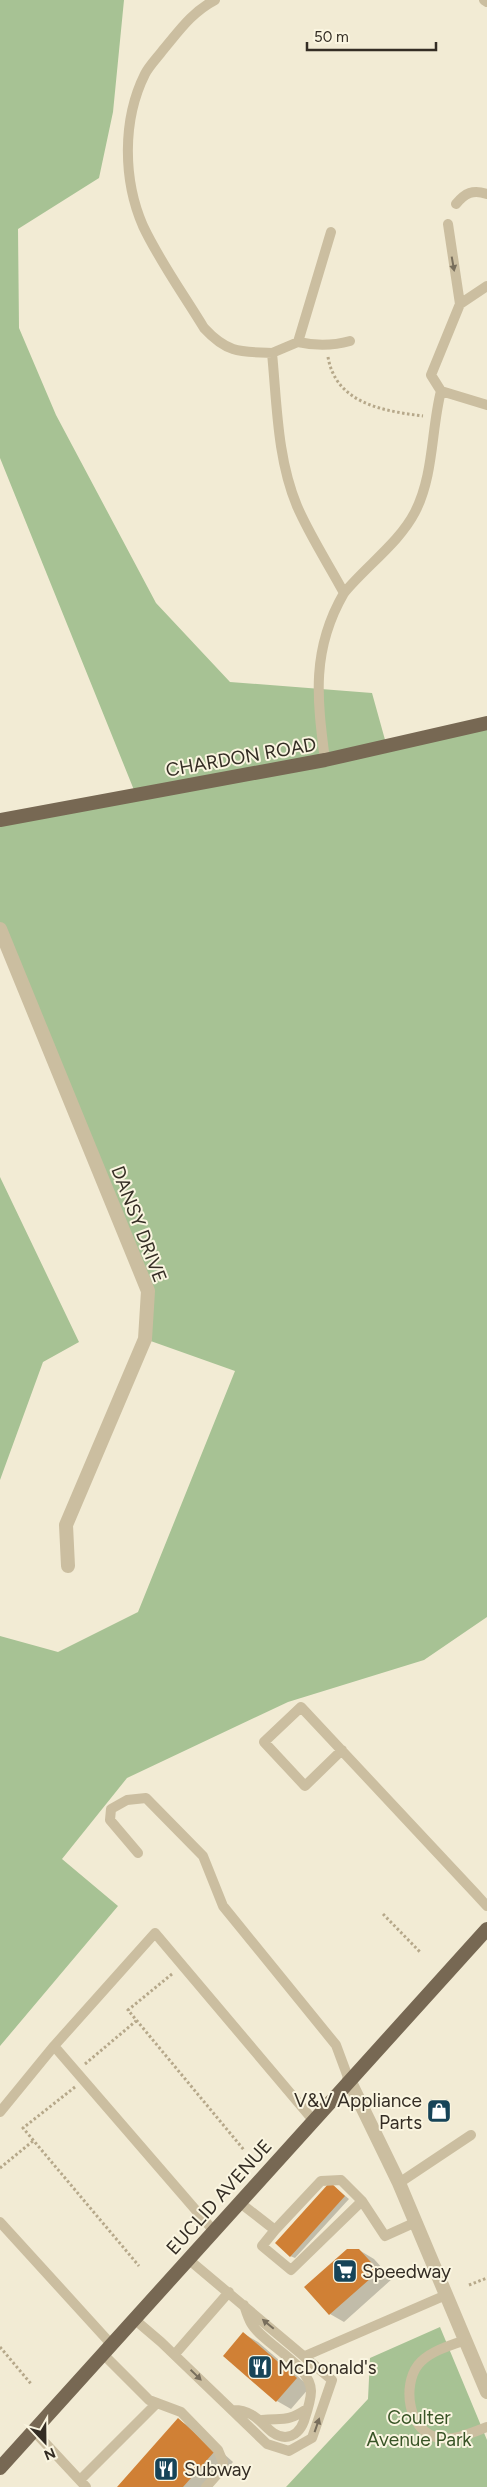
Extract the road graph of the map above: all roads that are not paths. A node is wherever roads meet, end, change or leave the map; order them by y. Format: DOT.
graph roads {
  1 [pos="215,0"];
  2 [pos="487,194"];
  3 [pos="456,204"];
  4 [pos="448,224"];
  5 [pos="331,232"];
  6 [pos="487,286"];
  7 [pos="460,304"];
  8 [pos="350,341"];
  9 [pos="298,342"];
  10 [pos="272,353"];
  11 [pos="441,391"];
  12 [pos="487,405"];
  13 [pos="344,593"];
  14 [pos="487,723"];
  15 [pos="326,760"];
  16 [pos="0,820"];
  17 [pos="0,929"];
  18 [pos="68,1566"];
  19 [pos="342,1750"];
  20 [pos="138,1853"];
  21 [pos="487,1906"];
  22 [pos="486,1933"];
  23 [pos="54,2046"];
  24 [pos="349,2080"];
  25 [pos="0,2112"];
  26 [pos="313,2120"];
  27 [pos="471,2135"];
  28 [pos="399,2183"];
  29 [pos="362,2201"];
  30 [pos="238,2202"];
  31 [pos="0,2222"];
  32 [pos="416,2222"];
  33 [pos="213,2230"];
  34 [pos="275,2230"];
  35 [pos="188,2259"];
  36 [pos="229,2292"];
  37 [pos="446,2295"];
  38 [pos="244,2304"];
  39 [pos="134,2319"];
  40 [pos="465,2340"];
  41 [pos="107,2349"];
  42 [pos="175,2354"];
  43 [pos="305,2356"];
  44 [pos="487,2392"];
  45 [pos="157,2403"];
  46 [pos="307,2409"];
  47 [pos="232,2410"];
  48 [pos="262,2420"];
  49 [pos="487,2427"];
  50 [pos="34,2431"];
  51 [pos="2,2463"];
  52 [pos="83,2484"];
  53 [pos="206,2487"];
  1 -- 10 [label="lane"];
  2 -- 3 [label="lane"];
  4 -- 7 [label="lane, one-way"];
  5 -- 9 [label="lane"];
  6 -- 7 [label="lane"];
  7 -- 11 [label="lane"];
  8 -- 9 [label="lane"];
  9 -- 10 [label="lane"];
  10 -- 13 [label="lane"];
  11 -- 12 [label="lane"];
  11 -- 13 [label="lane"];
  13 -- 15 [label="lane"];
  14 -- 15 [label="main road, CHARDON ROAD"];
  15 -- 16 [label="main road, CHARDON ROAD"];
  17 -- 18 [label="street, DANSY DRIVE"];
  19 -- 19 [label="lane"];
  19 -- 21 [label="lane"];
  20 -- 24 [label="lane"];
  22 -- 24 [label="main road, EUCLID AVENUE"];
  23 -- 25 [label="lane"];
  23 -- 26 [label="lane"];
  23 -- 33 [label="lane"];
  24 -- 26 [label="main road, EUCLID AVENUE"];
  24 -- 28 [label="street"];
  26 -- 30 [label="main road, EUCLID AVENUE"];
  27 -- 28 [label="lane"];
  28 -- 32 [label="street"];
  29 -- 32 [label="lane"];
  29 -- 34 [label="lane"];
  29 -- 34 [label="lane"];
  30 -- 33 [label="main road, EUCLID AVENUE"];
  30 -- 34 [label="lane"];
  31 -- 41 [label="lane"];
  32 -- 37 [label="street"];
  33 -- 35 [label="main road, EUCLID AVENUE"];
  35 -- 36 [label="lane"];
  35 -- 39 [label="main road, EUCLID AVENUE"];
  36 -- 38 [label="lane"];
  36 -- 42 [label="lane"];
  37 -- 40 [label="street"];
  37 -- 43 [label="lane"];
  43 -- 38 [label="lane, one-way"];
  38 -- 46 [label="lane"];
  39 -- 41 [label="main road, EUCLID AVENUE"];
  39 -- 42 [label="lane"];
  40 -- 44 [label="street"];
  40 -- 49 [label="lane"];
  41 -- 45 [label="lane"];
  41 -- 50 [label="main road, EUCLID AVENUE"];
  42 -- 47 [label="lane, one-way"];
  47 -- 43 [label="lane, one-way"];
  45 -- 52 [label="lane"];
  45 -- 53 [label="lane"];
  46 -- 48 [label="lane"];
  46 -- 48 [label="lane"];
  47 -- 48 [label="lane"];
  50 -- 51 [label="main road, EUCLID AVENUE"];
  50 -- 52 [label="lane"];
}
